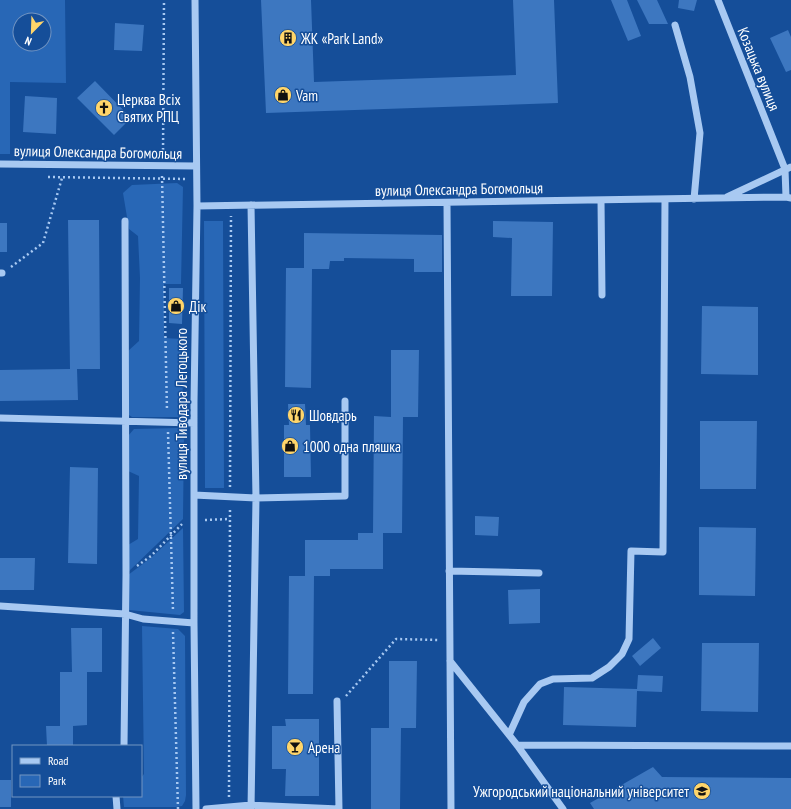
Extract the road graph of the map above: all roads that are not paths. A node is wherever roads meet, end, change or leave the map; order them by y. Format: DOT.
graph roads {
  1 [pos="195,0"];
  2 [pos="718,0"];
  3 [pos="675,25"];
  4 [pos="0,164"];
  5 [pos="196,166"];
  6 [pos="788,168"];
  7 [pos="789,198"];
  8 [pos="665,199"];
  9 [pos="694,199"];
  10 [pos="723,199"];
  11 [pos="601,200"];
  12 [pos="447,202"];
  13 [pos="251,205"];
  14 [pos="196,206"];
  15 [pos="125,221"];
  16 [pos="602,295"];
  17 [pos="345,401"];
  18 [pos="0,418"];
  19 [pos="126,421"];
  20 [pos="194,423"];
  21 [pos="194,495"];
  22 [pos="256,498"];
  23 [pos="449,571"];
  24 [pos="539,573"];
  25 [pos="0,606"];
  26 [pos="125,614"];
  27 [pos="194,623"];
  28 [pos="450,661"];
  29 [pos="337,704"];
  30 [pos="509,735"];
  31 [pos="124,745"];
  32 [pos="517,746"];
  33 [pos="791,746"];
  34 [pos="116,797"];
  35 [pos="251,807"];
  36 [pos="117,809"];
  37 [pos="196,809"];
  38 [pos="206,809"];
  39 [pos="339,809"];
  40 [pos="451,809"];
  41 [pos="564,809"];
  1 -- 5 [label="street, вулиця Тиводара Легоцького"];
  2 -- 6 [label="street, Козацька вулиця"];
  3 -- 9 [label="street"];
  4 -- 5 [label="street, вулиця Олександра Богомольця"];
  5 -- 14 [label="street, вулиця Тиводара Легоцького"];
  6 -- 7 [label="street, Козацька вулиця"];
  6 -- 10 [label="street"];
  7 -- 10 [label="street, вулиця Олександра Богомольця"];
  8 -- 9 [label="street, вулиця Олександра Богомольця"];
  8 -- 11 [label="street, вулиця Олександра Богомольця"];
  8 -- 30 [label="street"];
  9 -- 10 [label="street, вулиця Олександра Богомольця"];
  11 -- 12 [label="street, вулиця Олександра Богомольця"];
  11 -- 16 [label="street"];
  12 -- 13 [label="street, вулиця Олександра Богомольця"];
  12 -- 23 [label="street"];
  13 -- 14 [label="street, вулиця Олександра Богомольця"];
  13 -- 22 [label="street"];
  14 -- 20 [label="street, вулиця Тиводара Легоцького"];
  15 -- 19 [label="street"];
  17 -- 22 [label="street"];
  18 -- 19 [label="street"];
  19 -- 20 [label="street"];
  19 -- 26 [label="street"];
  20 -- 21 [label="street, вулиця Тиводара Легоцького"];
  21 -- 22 [label="street"];
  21 -- 27 [label="street, вулиця Тиводара Легоцького"];
  22 -- 35 [label="street"];
  23 -- 24 [label="street"];
  23 -- 28 [label="street"];
  25 -- 26 [label="street"];
  26 -- 27 [label="street"];
  26 -- 31 [label="street"];
  27 -- 37 [label="street, вулиця Тиводара Легоцького"];
  28 -- 30 [label="street"];
  28 -- 40 [label="street"];
  29 -- 39 [label="street"];
  30 -- 32 [label="street"];
  32 -- 33 [label="street"];
  32 -- 41 [label="street"];
  34 -- 36 [label="street"];
  35 -- 38 [label="street"];
  35 -- 39 [label="street"];
}
